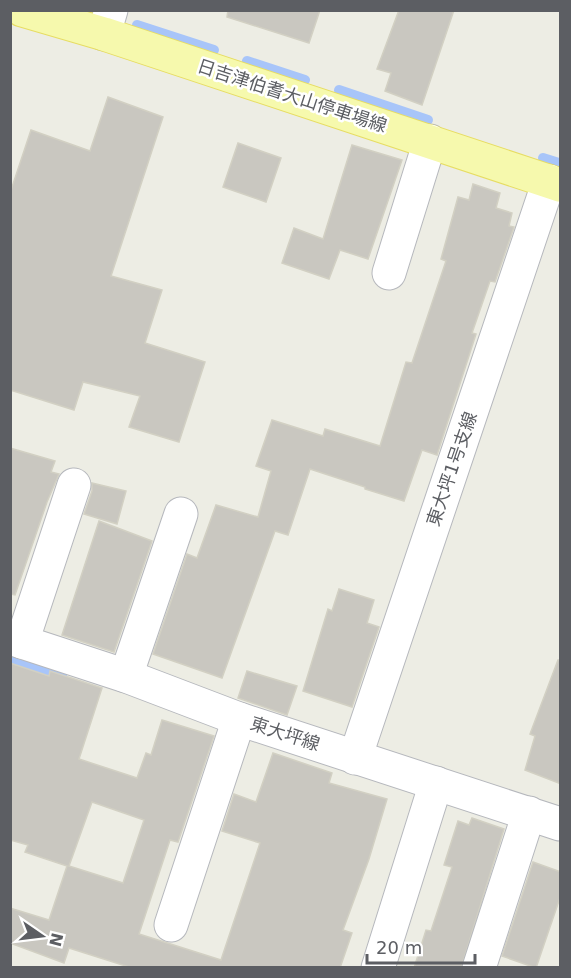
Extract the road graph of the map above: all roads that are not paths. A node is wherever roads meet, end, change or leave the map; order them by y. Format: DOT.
graph roads {
  1 [pos="22,10"];
  2 [pos="108,22"];
  3 [pos="430,141"];
  4 [pos="555,183"];
  5 [pos="389,273"];
  6 [pos="74,485"];
  7 [pos="181,514"];
  8 [pos="16,640"];
  9 [pos="126,676"];
  10 [pos="239,719"];
  11 [pos="355,758"];
  12 [pos="436,783"];
  13 [pos="529,813"];
  14 [pos="561,825"];
  15 [pos="171,925"];
  16 [pos="378,968"];
  17 [pos="479,968"];
  1 -- 2 [label="main road, 日吉津伯耆大山停車場線"];
  2 -- 3 [label="main road, 日吉津伯耆大山停車場線"];
  3 -- 4 [label="main road, 日吉津伯耆大山停車場線"];
  3 -- 5 [label="street"];
  4 -- 11 [label="street, 東大坪1号支線"];
  6 -- 8 [label="street"];
  7 -- 9 [label="street"];
  8 -- 9 [label="street, 東大坪線"];
  9 -- 10 [label="street, 東大坪線"];
  10 -- 11 [label="street, 東大坪線"];
  10 -- 15 [label="street"];
  11 -- 12 [label="street, 東大坪線"];
  12 -- 13 [label="street, 東大坪線"];
  12 -- 16 [label="street"];
  13 -- 14 [label="street, 東大坪線"];
  13 -- 17 [label="street"];
}
